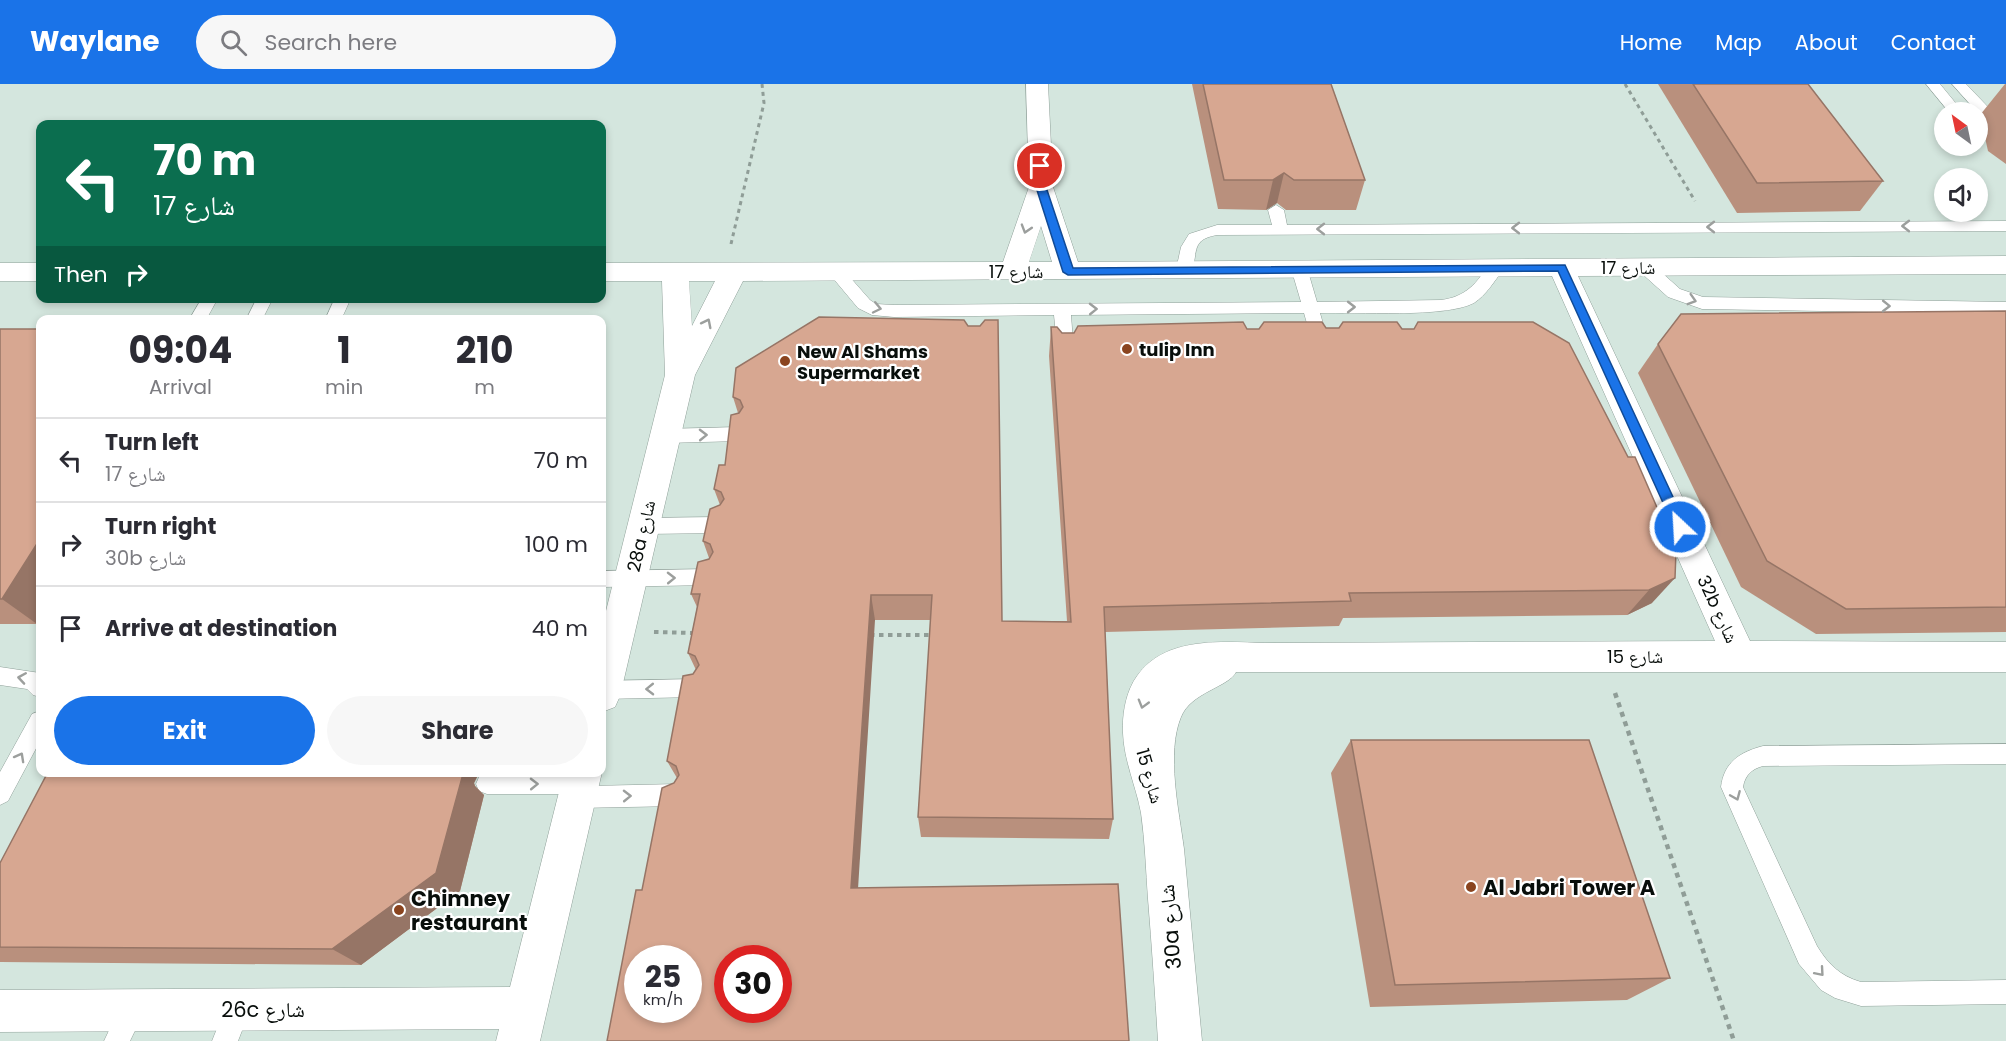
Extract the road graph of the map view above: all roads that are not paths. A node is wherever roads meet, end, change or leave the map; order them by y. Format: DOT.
graph roads {
  1 [pos="1037,84"];
  2 [pos="1933,84"];
  3 [pos="1959,84"];
  4 [pos="1948,102"];
  5 [pos="1976,102"];
  6 [pos="1041,187"];
  7 [pos="1276,210"];
  8 [pos="1339,210"];
  9 [pos="2006,226"];
  10 [pos="1281,229"];
  11 [pos="1345,229"];
  12 [pos="2006,265"];
  13 [pos="1496,267"];
  14 [pos="1561,267"];
  15 [pos="1645,267"];
  16 [pos="1299,268"];
  17 [pos="1184,270"];
  18 [pos="729,271"];
  19 [pos="835,271"];
  20 [pos="1013,271"];
  21 [pos="0,272"];
  22 [pos="36,272"];
  23 [pos="606,272"];
  24 [pos="675,272"];
  25 [pos="1068,272"];
  26 [pos="1311,307"];
  27 [pos="1235,308"];
  28 [pos="2006,308"];
  29 [pos="974,310"];
  30 [pos="1062,310"];
  31 [pos="1241,329"];
  32 [pos="975,330"];
  33 [pos="1323,350"];
  34 [pos="1066,355"];
  35 [pos="680,375"];
  36 [pos="740,434"];
  37 [pos="665,436"];
  38 [pos="721,525"];
  39 [pos="643,526"];
  40 [pos="711,577"];
  41 [pos="616,579"];
  42 [pos="1740,657"];
  43 [pos="2006,657"];
  44 [pos="0,676"];
  45 [pos="606,676"];
  46 [pos="36,683"];
  47 [pos="697,688"];
  48 [pos="606,692"];
  49 [pos="36,728"];
  50 [pos="2006,754"];
  51 [pos="487,784"];
  52 [pos="580,784"];
  53 [pos="0,794"];
  54 [pos="678,795"];
  55 [pos="1160,812"];
  56 [pos="2006,992"];
  57 [pos="1,1013"];
  58 [pos="522,1024"];
  59 [pos="231,1025"];
  60 [pos="125,1026"];
  61 [pos="1180,1041"];
  1 -- 6 [label="street"];
  2 -- 4 [label="lane"];
  3 -- 5 [label="lane"];
  6 -- 20 [label="street, one-way"];
  6 -- 25 [label="street"];
  7 -- 10 [label="lane"];
  8 -- 11 [label="lane"];
  9 -- 11 [label="lane, one-way"];
  11 -- 10 [label="lane, one-way"];
  10 -- 17 [label="lane"];
  12 -- 15 [label="street, شارع 17"];
  13 -- 14 [label="street, شارع 17"];
  13 -- 16 [label="street, شارع 17"];
  26 -- 13 [label="lane, one-way"];
  14 -- 15 [label="street, شارع 17"];
  14 -- 42 [label="street, 32b شارع"];
  15 -- 28 [label="lane, one-way"];
  16 -- 17 [label="street, شارع 17"];
  16 -- 26 [label="lane"];
  17 -- 25 [label="street, شارع 17"];
  18 -- 19 [label="street, شارع 17"];
  18 -- 24 [label="street, شارع 17"];
  35 -- 18 [label="street, 28a شارع, one-way"];
  19 -- 20 [label="street, شارع 17"];
  19 -- 29 [label="lane, one-way"];
  20 -- 25 [label="street, شارع 17"];
  21 -- 22 [label="street"];
  23 -- 24 [label="street, شارع 17"];
  24 -- 35 [label="street, 28a شارع"];
  26 -- 27 [label="lane"];
  26 -- 33 [label="lane"];
  30 -- 27 [label="lane, one-way"];
  27 -- 31 [label="lane"];
  29 -- 30 [label="lane"];
  29 -- 32 [label="lane"];
  30 -- 34 [label="lane"];
  35 -- 37 [label="street, 28a شارع"];
  37 -- 36 [label="lane, one-way"];
  37 -- 39 [label="street, 28a شارع"];
  38 -- 39 [label="lane"];
  39 -- 41 [label="street, 28a شارع"];
  41 -- 40 [label="lane, one-way"];
  41 -- 45 [label="street, 28a شارع"];
  42 -- 43 [label="street, شارع 15"];
  42 -- 55 [label="street, شارع 15"];
  46 -- 44 [label="lane, one-way"];
  47 -- 48 [label="lane, one-way"];
  53 -- 49 [label="lane, one-way"];
  50 -- 56 [label="lane, one-way"];
  51 -- 52 [label="lane, one-way"];
  52 -- 54 [label="lane, one-way"];
  52 -- 58 [label="street"];
  55 -- 61 [label="street, 30a شارع"];
  57 -- 60 [label="street, 26c شارع"];
  58 -- 59 [label="street, 26c شارع"];
  59 -- 60 [label="street, 26c شارع"];
}
